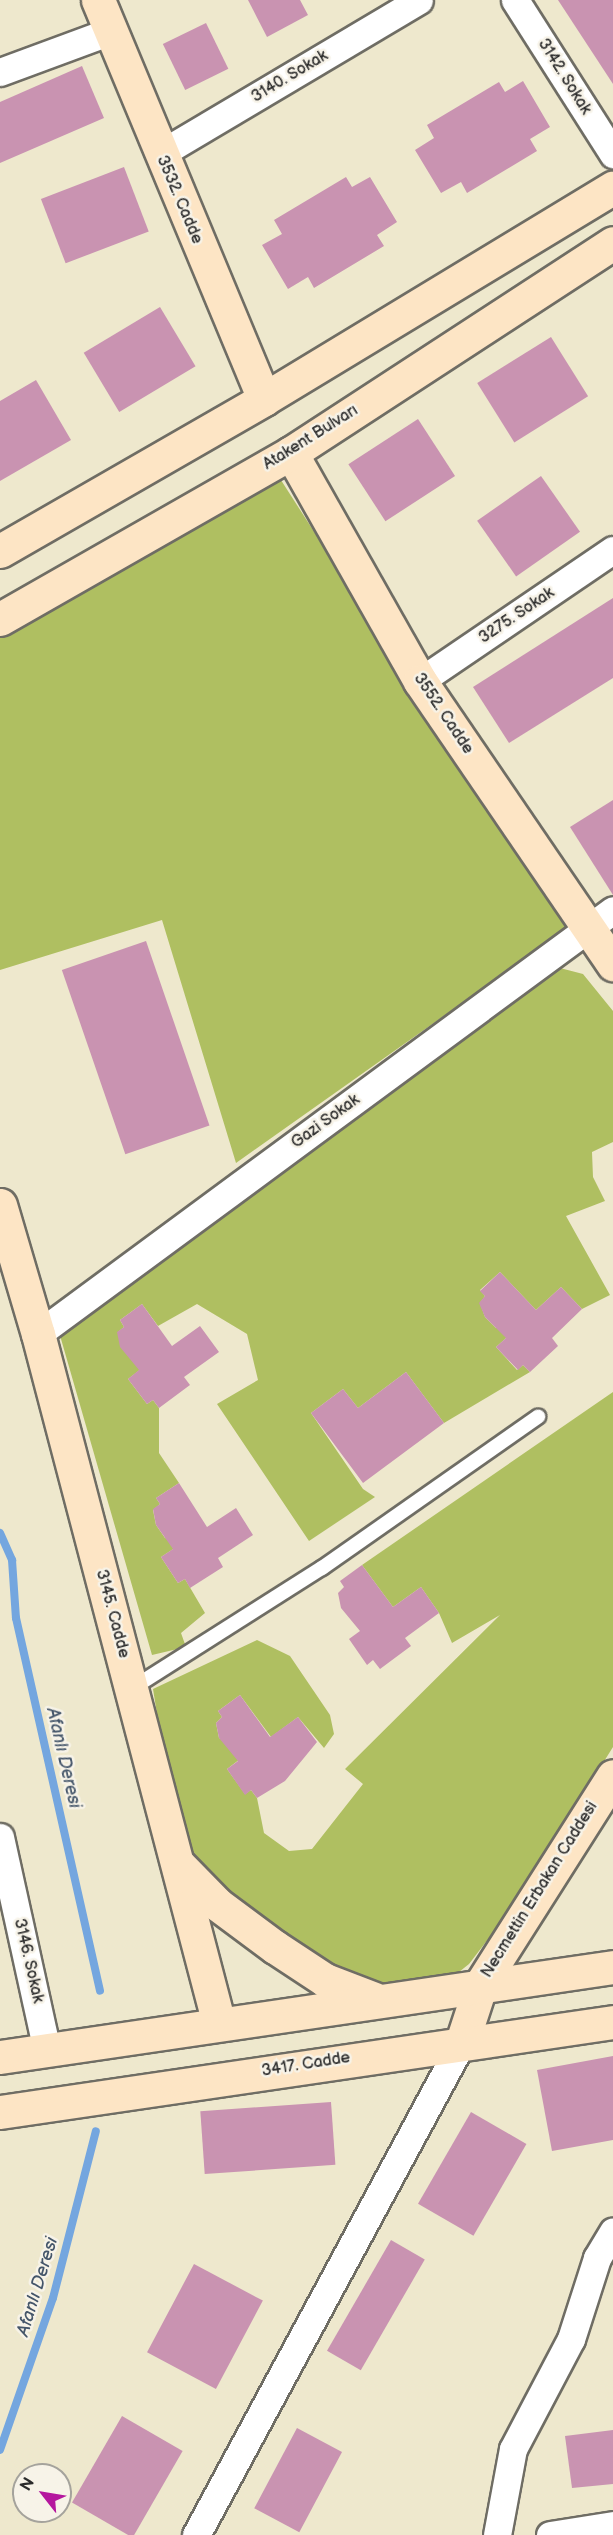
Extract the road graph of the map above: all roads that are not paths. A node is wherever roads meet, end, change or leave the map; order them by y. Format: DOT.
graph roads {
  1 [pos="98,0"];
  2 [pos="419,0"];
  3 [pos="516,0"];
  4 [pos="111,31"];
  5 [pos="0,72"];
  6 [pos="160,154"];
  7 [pos="613,154"];
  8 [pos="613,188"];
  9 [pos="613,243"];
  10 [pos="264,399"];
  11 [pos="291,453"];
  12 [pos="0,550"];
  13 [pos="613,550"];
  14 [pos="0,619"];
  15 [pos="420,681"];
  16 [pos="601,919"];
  17 [pos="613,964"];
  18 [pos="0,1205"];
  19 [pos="38,1334"];
  20 [pos="538,1417"];
  21 [pos="131,1689"];
  22 [pos="613,1776"];
  23 [pos="0,1837"];
  24 [pos="177,1863"];
  25 [pos="613,1967"];
  26 [pos="481,1984"];
  27 [pos="376,2000"];
  28 [pos="613,2022"];
  29 [pos="219,2024"];
  30 [pos="462,2042"];
  31 [pos="47,2050"];
  32 [pos="0,2057"];
  33 [pos="0,2112"];
  34 [pos="613,2230"];
  35 [pos="605,2257"];
  36 [pos="613,2525"];
  37 [pos="196,2535"];
  38 [pos="496,2535"];
  39 [pos="550,2535"];
  1 -- 4 [label="street, 3532. Cadde"];
  2 -- 6 [label="street, 3140. Sokak"];
  3 -- 7 [label="street, 3142. Sokak"];
  4 -- 5 [label="street"];
  4 -- 6 [label="street, 3532. Cadde"];
  6 -- 10 [label="street, 3532. Cadde"];
  8 -- 10 [label="street"];
  9 -- 11 [label="street, Atakent Bulvarı"];
  10 -- 12 [label="street"];
  11 -- 14 [label="street, Atakent Bulvarı"];
  11 -- 15 [label="street, 3552. Cadde"];
  13 -- 15 [label="street, 3275. Sokak"];
  15 -- 16 [label="street, 3552. Cadde"];
  16 -- 17 [label="street, 3552. Cadde"];
  16 -- 19 [label="street, Gazi Sokak"];
  18 -- 19 [label="street, 3145. Cadde"];
  19 -- 21 [label="street, 3145. Cadde"];
  20 -- 21 [label="lane"];
  21 -- 24 [label="street, 3145. Cadde"];
  22 -- 26 [label="street, Necmettin Erbakan Caddesi"];
  23 -- 31 [label="street, 3146. Sokak"];
  24 -- 27 [label="street"];
  24 -- 29 [label="street, 3145. Cadde"];
  25 -- 26 [label="street"];
  26 -- 27 [label="street"];
  26 -- 30 [label="street, Necmettin Erbakan Caddesi"];
  27 -- 29 [label="street"];
  28 -- 30 [label="street, 3417. Cadde"];
  29 -- 31 [label="street"];
  30 -- 33 [label="street, 3417. Cadde"];
  30 -- 37 [label="street"];
  31 -- 32 [label="street"];
  34 -- 35 [label="street"];
  35 -- 38 [label="street"];
  36 -- 39 [label="street"];
}
